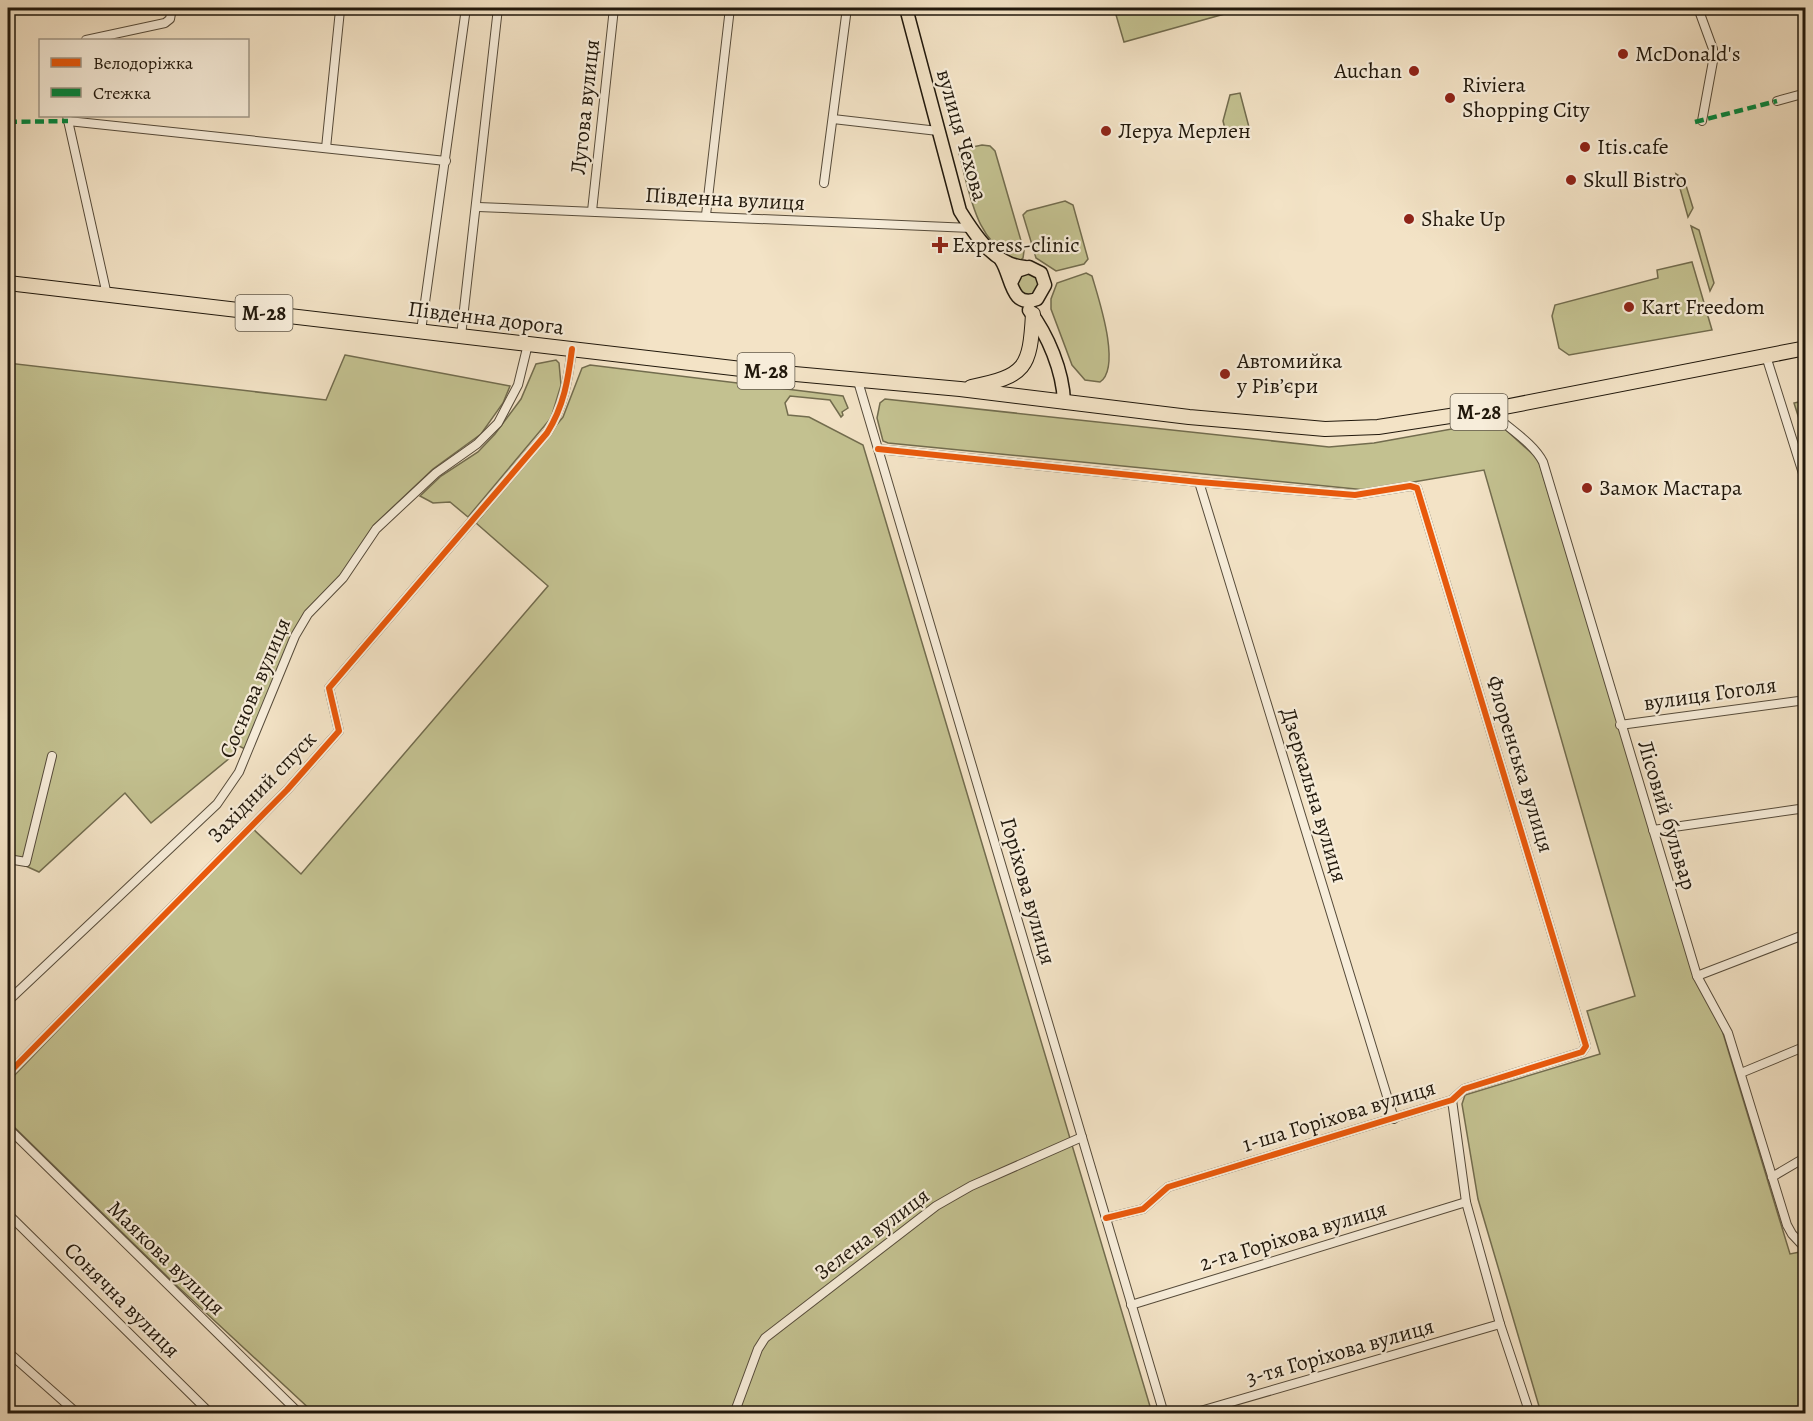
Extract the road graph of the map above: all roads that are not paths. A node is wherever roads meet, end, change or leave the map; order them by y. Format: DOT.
graph roads {
  1 [pos="172,8"];
  2 [pos="466,8"];
  3 [pos="498,8"];
  4 [pos="615,8"];
  5 [pos="730,8"];
  6 [pos="847,8"];
  7 [pos="906,8"];
  8 [pos="1698,8"];
  9 [pos="340,10"];
  10 [pos="91,39"];
  11 [pos="1806,93"];
  12 [pos="1777,101"];
  13 [pos="68,118"];
  14 [pos="833,119"];
  15 [pos="1702,121"];
  16 [pos="938,131"];
  17 [pos="326,148"];
  18 [pos="447,161"];
  19 [pos="824,183"];
  20 [pos="478,207"];
  21 [pos="591,211"];
  22 [pos="706,215"];
  23 [pos="970,228"];
  24 [pos="1001,260"];
  25 [pos="1025,267"];
  26 [pos="8,283"];
  27 [pos="1011,283"];
  28 [pos="1043,293"];
  29 [pos="107,295"];
  30 [pos="1018,298"];
  31 [pos="1033,314"];
  32 [pos="421,331"];
  33 [pos="1045,334"];
  34 [pos="461,336"];
  35 [pos="528,344"];
  36 [pos="1806,348"];
  37 [pos="572,349"];
  38 [pos="1766,356"];
  39 [pos="857,378"];
  40 [pos="960,389"];
  41 [pos="1065,402"];
  42 [pos="1489,410"];
  43 [pos="878,449"];
  44 [pos="1199,482"];
  45 [pos="1806,483"];
  46 [pos="1806,700"];
  47 [pos="1620,725"];
  48 [pos="52,756"];
  49 [pos="1806,808"];
  50 [pos="1653,830"];
  51 [pos="8,859"];
  52 [pos="1806,934"];
  53 [pos="1697,976"];
  54 [pos="8,1001"];
  55 [pos="1806,1046"];
  56 [pos="1585,1050"];
  57 [pos="1741,1073"];
  58 [pos="8,1074"];
  59 [pos="1452,1100"];
  60 [pos="1394,1119"];
  61 [pos="8,1128"];
  62 [pos="1082,1137"];
  63 [pos="1806,1157"];
  64 [pos="1772,1177"];
  65 [pos="1466,1202"];
  66 [pos="8,1214"];
  67 [pos="1106,1218"];
  68 [pos="1802,1246"];
  69 [pos="1131,1305"];
  70 [pos="1500,1324"];
  71 [pos="8,1352"];
  72 [pos="78,1413"];
  73 [pos="211,1413"];
  74 [pos="300,1413"];
  75 [pos="734,1413"];
  76 [pos="1164,1413"];
  77 [pos="1190,1413"];
  78 [pos="1530,1413"];
  1 -- 10 [label="street"];
  2 -- 18 [label="street"];
  3 -- 20 [label="street"];
  4 -- 21 [label="street, Лугова вулиця"];
  5 -- 22 [label="street"];
  6 -- 14 [label="street"];
  7 -- 16 [label="main road, вулиця Чехова"];
  8 -- 15 [label="street"];
  9 -- 17 [label="street"];
  11 -- 12 [label="street"];
  13 -- 17 [label="street"];
  13 -- 29 [label="street"];
  14 -- 16 [label="street"];
  14 -- 19 [label="street"];
  16 -- 23 [label="main road, вулиця Чехова"];
  17 -- 18 [label="street"];
  18 -- 32 [label="street"];
  20 -- 21 [label="street, Південна вулиця"];
  20 -- 34 [label="street"];
  21 -- 22 [label="street, Південна вулиця"];
  22 -- 23 [label="street, Південна вулиця"];
  23 -- 24 [label="main road, вулиця Чехова"];
  24 -- 25 [label="main road, вулиця Чехова"];
  24 -- 27 [label="main road, вулиця Чехова"];
  25 -- 27 [label="main road"];
  25 -- 28 [label="main road"];
  26 -- 29 [label="highway, Південна дорога / М-28"];
  27 -- 30 [label="main road"];
  28 -- 30 [label="main road"];
  28 -- 33 [label="main road"];
  29 -- 32 [label="highway, Південна дорога / М-28"];
  30 -- 31 [label="main road"];
  31 -- 33 [label="main road"];
  31 -- 40 [label="highway"];
  32 -- 34 [label="highway, Південна дорога / М-28"];
  33 -- 41 [label="main road"];
  34 -- 35 [label="highway, Південна дорога / М-28"];
  35 -- 37 [label="highway, Південна дорога / М-28"];
  35 -- 54 [label="street, Соснова вулиця"];
  36 -- 38 [label="highway, М-28"];
  37 -- 39 [label="highway, Південна дорога / М-28"];
  37 -- 58 [label="street, Західний спуск"];
  38 -- 42 [label="highway, М-28"];
  38 -- 45 [label="street"];
  39 -- 40 [label="highway, Південна дорога / М-28"];
  39 -- 43 [label="street, Горіхова вулиця"];
  40 -- 41 [label="highway, М-28"];
  41 -- 42 [label="highway, М-28"];
  42 -- 47 [label="street, Лісовий бульвар"];
  43 -- 44 [label="street"];
  43 -- 62 [label="street, Горіхова вулиця"];
  44 -- 56 [label="street, Флоренська вулиця"];
  44 -- 60 [label="street, Дзеркальна вулиця"];
  46 -- 47 [label="street, вулиця Гоголя"];
  47 -- 50 [label="street, Лісовий бульвар"];
  48 -- 51 [label="street"];
  49 -- 50 [label="street"];
  50 -- 53 [label="street, Лісовий бульвар"];
  52 -- 53 [label="street"];
  53 -- 57 [label="street, Лісовий бульвар"];
  55 -- 57 [label="street"];
  56 -- 59 [label="street, 1-ша Горіхова вулиця"];
  57 -- 64 [label="street, Лісовий бульвар"];
  59 -- 60 [label="street, 1-ша Горіхова вулиця"];
  59 -- 65 [label="street"];
  60 -- 67 [label="street, 1-ша Горіхова вулиця"];
  61 -- 74 [label="street, Маякова вулиця"];
  62 -- 67 [label="street, Горіхова вулиця"];
  62 -- 75 [label="street, Зелена вулиця"];
  63 -- 64 [label="street"];
  64 -- 68 [label="street, Лісовий бульвар"];
  65 -- 69 [label="street, 2-га Горіхова вулиця"];
  65 -- 70 [label="street"];
  66 -- 73 [label="street, Сонячна вулиця"];
  67 -- 69 [label="street, Горіхова вулиця"];
  69 -- 76 [label="street, Горіхова вулиця"];
  70 -- 77 [label="street, 3-тя Горіхова вулиця"];
  70 -- 78 [label="street"];
  71 -- 72 [label="street"];
}
